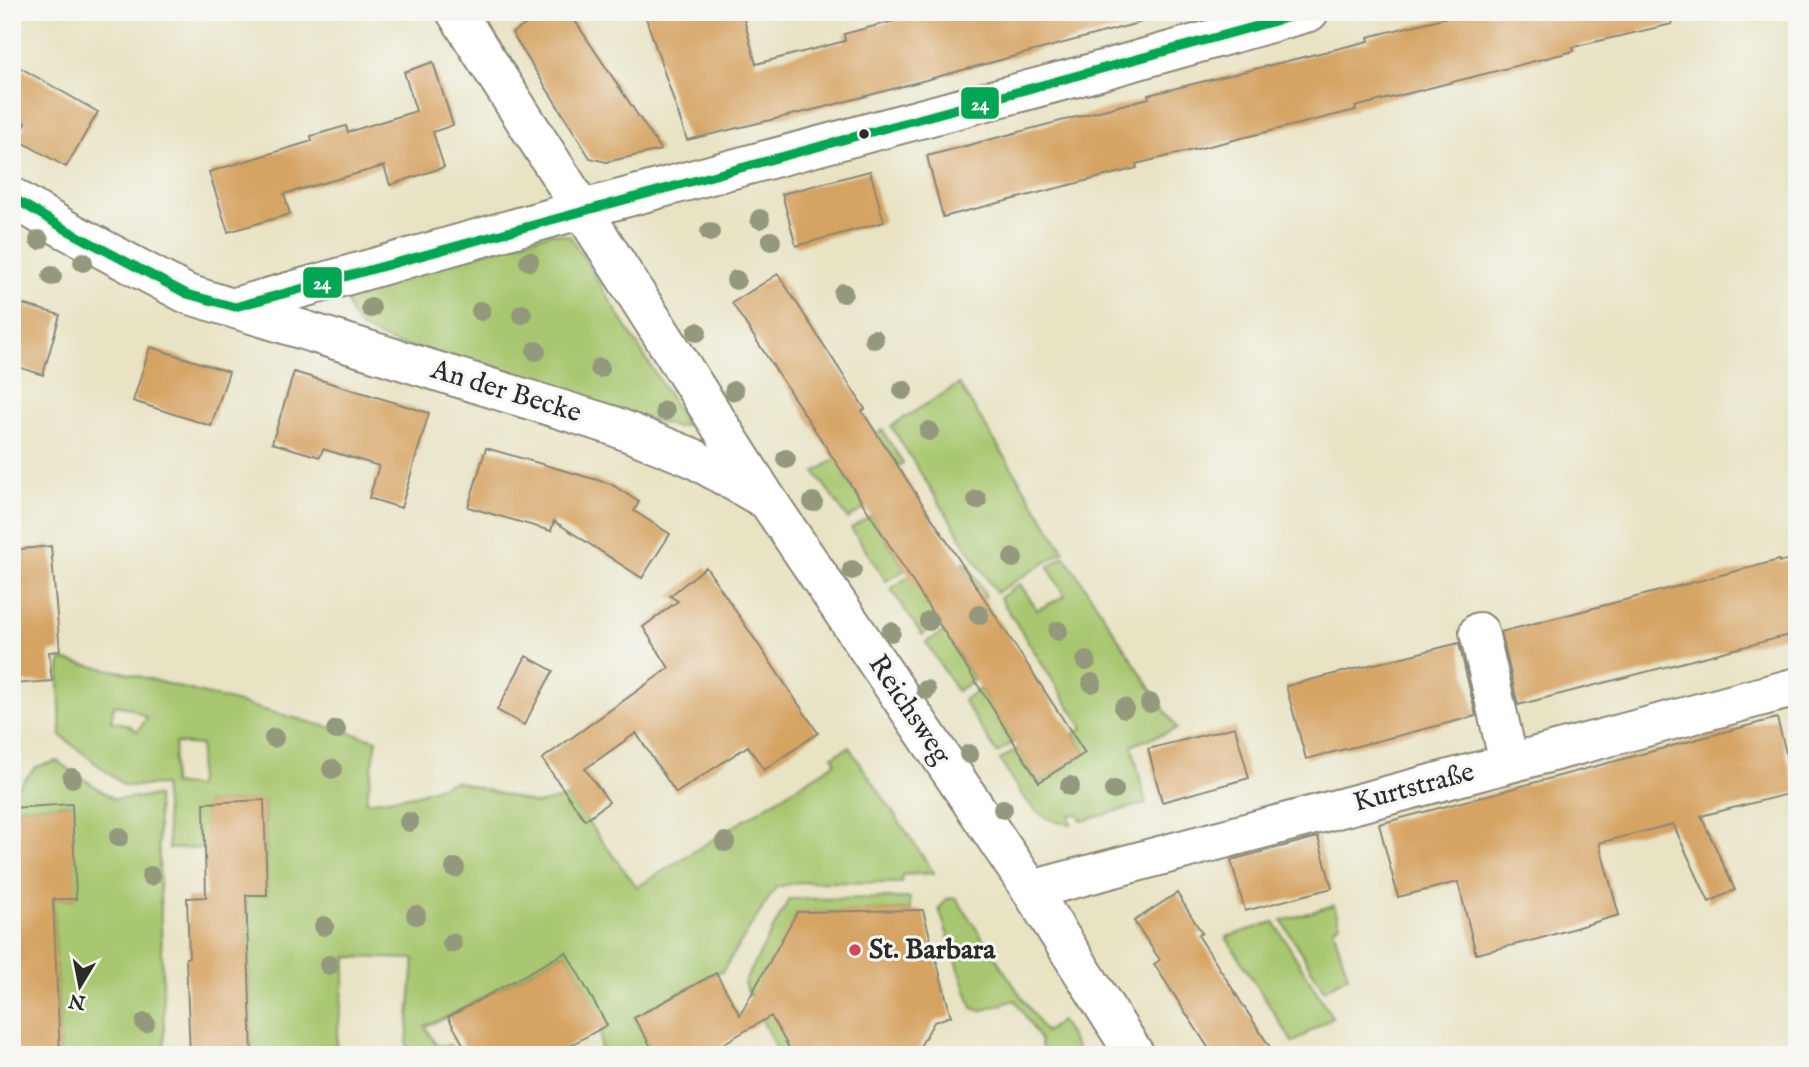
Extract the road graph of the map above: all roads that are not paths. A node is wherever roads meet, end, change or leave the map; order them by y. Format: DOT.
graph roads {
  1 [pos="456,12"];
  2 [pos="1309,12"];
  3 [pos="12,197"];
  4 [pos="583,209"];
  5 [pos="235,307"];
  6 [pos="768,501"];
  7 [pos="1479,632"];
  8 [pos="1797,687"];
  9 [pos="1509,763"];
  10 [pos="1031,890"];
  11 [pos="1135,1055"];
  1 -- 4 [label="street, Reichsweg"];
  2 -- 4 [label="street"];
  3 -- 5 [label="street, An der Becke"];
  4 -- 5 [label="street"];
  4 -- 6 [label="street, Reichsweg"];
  5 -- 6 [label="street, An der Becke"];
  6 -- 10 [label="street, Reichsweg"];
  7 -- 9 [label="street"];
  8 -- 9 [label="street, Kurtstraße"];
  9 -- 10 [label="street, Kurtstraße"];
  10 -- 11 [label="street, Reichsweg"];
}
